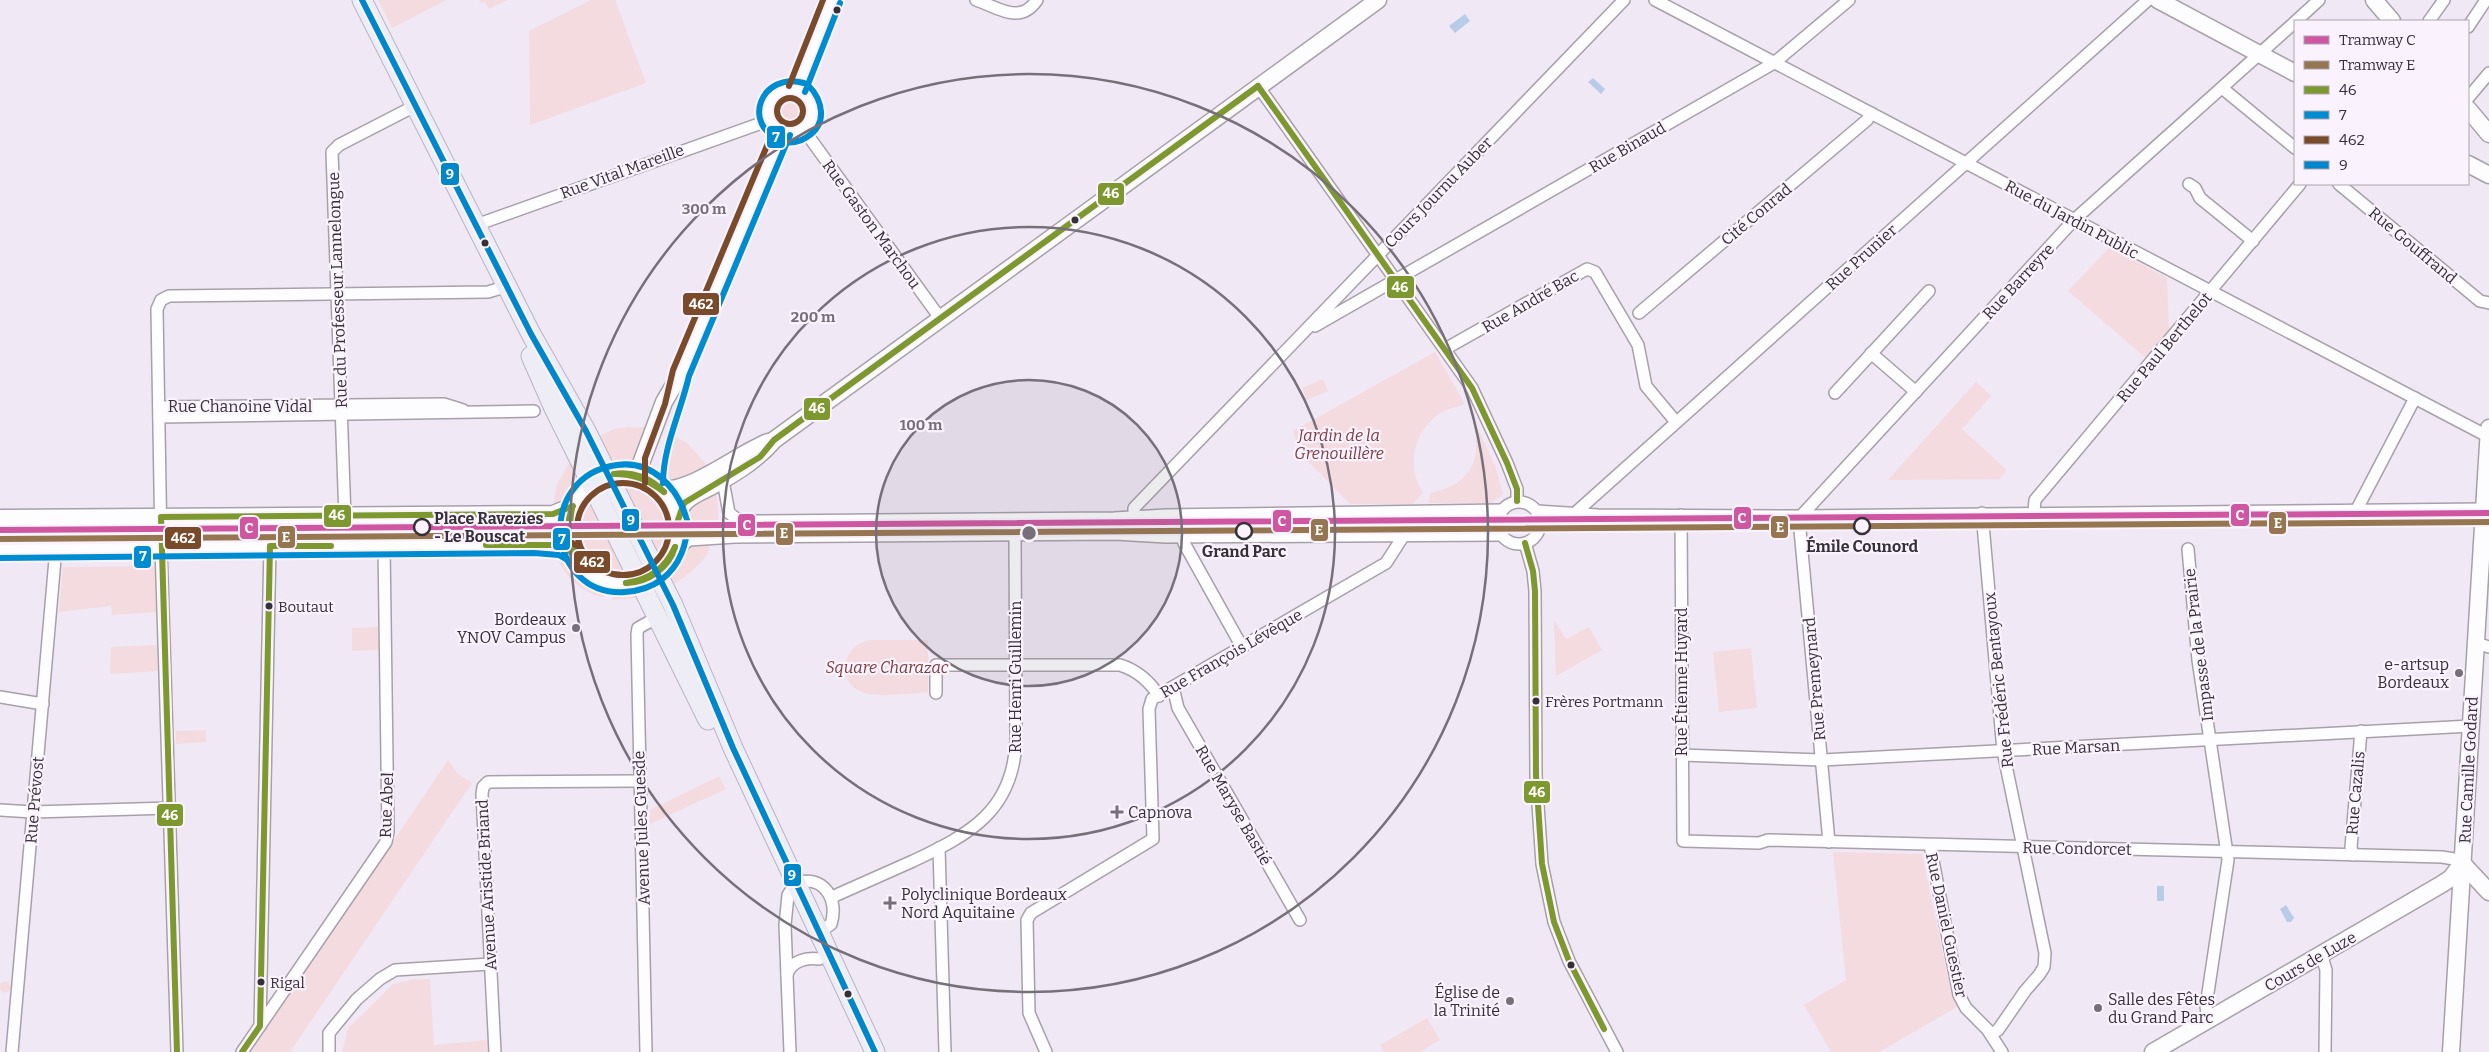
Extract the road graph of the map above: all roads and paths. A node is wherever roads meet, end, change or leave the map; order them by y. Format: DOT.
graph roads {
  1 [pos="352,0"];
  2 [pos="362,0"];
  3 [pos="832,0"];
  4 [pos="976,0"];
  5 [pos="1037,0"];
  6 [pos="1378,0"];
  7 [pos="1624,0"];
  8 [pos="1655,0"];
  9 [pos="1849,0"];
  10 [pos="2148,0"];
  11 [pos="2158,0"];
  12 [pos="2319,0"];
  13 [pos="2374,0"];
  14 [pos="2444,0"];
  15 [pos="2486,0"];
  16 [pos="2297,20"];
  17 [pos="2391,20"];
  18 [pos="2430,20"];
  19 [pos="2294,23"];
  20 [pos="2469,26"];
  21 [pos="2259,54"];
  22 [pos="1774,63"];
  23 [pos="2294,72"];
  24 [pos="2489,73"];
  25 [pos="1258,86"];
  26 [pos="2222,88"];
  27 [pos="797,89"];
  28 [pos="2469,97"];
  29 [pos="407,110"];
  30 [pos="2469,110"];
  31 [pos="1871,113"];
  32 [pos="770,120"];
  33 [pos="804,130"];
  34 [pos="782,132"];
  35 [pos="2489,134"];
  36 [pos="2294,147"];
  37 [pos="1966,163"];
  38 [pos="2469,165"];
  39 [pos="2489,175"];
  40 [pos="2189,184"];
  41 [pos="2299,185"];
  42 [pos="2340,185"];
  43 [pos="2074,220"];
  44 [pos="476,225"];
  45 [pos="2252,241"];
  46 [pos="1378,254"];
  47 [pos="1396,279"];
  48 [pos="498,289"];
  49 [pos="1928,291"];
  50 [pos="2211,291"];
  51 [pos="338,294"];
  52 [pos="2489,303"];
  53 [pos="1640,313"];
  54 [pos="940,318"];
  55 [pos="1302,333"];
  56 [pos="1445,349"];
  57 [pos="1871,352"];
  58 [pos="682,373"];
  59 [pos="1835,392"];
  60 [pos="1916,392"];
  61 [pos="2415,398"];
  62 [pos="341,410"];
  63 [pos="534,411"];
  64 [pos="159,412"];
  65 [pos="1676,422"];
  66 [pos="2489,428"];
  67 [pos="2489,437"];
  68 [pos="774,440"];
  69 [pos="632,474"];
  70 [pos="600,479"];
  71 [pos="725,479"];
  72 [pos="658,486"];
  73 [pos="1517,501"];
  74 [pos="573,506"];
  75 [pos="2357,509"];
  76 [pos="2484,509"];
  77 [pos="1502,510"];
  78 [pos="1537,511"];
  79 [pos="2034,512"];
  80 [pos="1982,513"];
  81 [pos="1180,514"];
  82 [pos="1574,514"];
  83 [pos="1681,515"];
  84 [pos="345,516"];
  85 [pos="1134,516"];
  86 [pos="1801,516"];
  87 [pos="161,517"];
  88 [pos="0,518"];
  89 [pos="678,520"];
  90 [pos="1015,535"];
  91 [pos="1404,535"];
  92 [pos="1501,535"];
  93 [pos="1181,536"];
  94 [pos="1525,543"];
  95 [pos="384,545"];
  96 [pos="270,546"];
  97 [pos="346,546"];
  98 [pos="161,547"];
  99 [pos="56,548"];
  100 [pos="0,549"];
  101 [pos="2188,550"];
  102 [pos="673,553"];
  103 [pos="574,554"];
  104 [pos="2485,563"];
  105 [pos="649,577"];
  106 [pos="658,617"];
  107 [pos="2482,645"];
  108 [pos="1242,646"];
  109 [pos="1016,665"];
  110 [pos="1173,687"];
  111 [pos="936,693"];
  112 [pos="1159,696"];
  113 [pos="0,697"];
  114 [pos="43,704"];
  115 [pos="2471,726"];
  116 [pos="2361,731"];
  117 [pos="2210,740"];
  118 [pos="2003,751"];
  119 [pos="1682,755"];
  120 [pos="1822,760"];
  121 [pos="639,781"];
  122 [pos="170,808"];
  123 [pos="0,810"];
  124 [pos="33,812"];
  125 [pos="1692,842"];
  126 [pos="1829,842"];
  127 [pos="1930,845"];
  128 [pos="2023,847"];
  129 [pos="939,848"];
  130 [pos="2227,852"];
  131 [pos="2353,855"];
  132 [pos="2462,863"];
  133 [pos="792,889"];
  134 [pos="2489,892"];
  135 [pos="832,897"];
  136 [pos="1300,920"];
  137 [pos="819,933"];
  138 [pos="2321,954"];
  139 [pos="819,959"];
  140 [pos="490,964"];
  141 [pos="787,974"];
  142 [pos="264,1013"];
  143 [pos="2208,1020"];
  144 [pos="1991,1034"];
  145 [pos="2171,1047"];
  146 [pos="1041,1050"];
  147 [pos="12,1052"];
  148 [pos="177,1052"];
  149 [pos="242,1052"];
  150 [pos="329,1052"];
  151 [pos="495,1052"];
  152 [pos="646,1052"];
  153 [pos="790,1052"];
  154 [pos="863,1052"];
  155 [pos="875,1052"];
  156 [pos="944,1052"];
  157 [pos="1617,1052"];
  158 [pos="2002,1052"];
  159 [pos="2153,1052"];
  160 [pos="2325,1052"];
  161 [pos="2451,1052"];
  1 -- 29 [label="main road"];
  2 -- 44 [label="main road"];
  3 -- 27 [label="main road"];
  4 -- 5 [label="street"];
  6 -- 25 [label="main road"];
  7 -- 46 [label="street, Cours Journu Auber"];
  8 -- 22 [label="street, Rue du Jardin Public"];
  9 -- 22 [label="street, Rue Binaud"];
  10 -- 37 [label="street, Rue Prunier"];
  11 -- 21 [label="main road"];
  12 -- 16 [label="street, Rue Barreyre"];
  13 -- 17 [label="main road"];
  14 -- 18 [label="street"];
  15 -- 20 [label="street"];
  19 -- 21 [label="street, Rue Barreyre"];
  21 -- 23 [label="main road"];
  21 -- 26 [label="street, Rue Barreyre"];
  22 -- 31 [label="street, Rue du Jardin Public"];
  22 -- 47 [label="street, Rue Binaud"];
  24 -- 28 [label="street"];
  25 -- 46 [label="street"];
  25 -- 54 [label="main road"];
  26 -- 36 [label="street"];
  26 -- 43 [label="street, Rue Barreyre"];
  27 -- 32 [label="main road"];
  27 -- 33 [label="main road"];
  29 -- 48 [label="main road"];
  29 -- 51 [label="street, Rue du Professeur Lannelongue"];
  30 -- 35 [label="main road"];
  31 -- 37 [label="street, Rue du Jardin Public"];
  31 -- 53 [label="street, Cité Conrad"];
  32 -- 34 [label="main road"];
  32 -- 44 [label="street, Rue Vital Mareille"];
  33 -- 34 [label="main road"];
  33 -- 54 [label="street, Rue Gaston Marchou"];
  34 -- 58 [label="main road"];
  37 -- 43 [label="street, Rue du Jardin Public"];
  37 -- 65 [label="street, Rue Prunier"];
  38 -- 39 [label="main road"];
  40 -- 45 [label="street"];
  41 -- 45 [label="street, Rue Paul Berthelot"];
  42 -- 52 [label="street, Rue Gouffrand"];
  43 -- 50 [label="street, Rue du Jardin Public"];
  43 -- 60 [label="street, Rue Barreyre"];
  44 -- 70 [label="main road"];
  45 -- 50 [label="street, Rue Paul Berthelot"];
  46 -- 47 [label="street"];
  46 -- 55 [label="street, Cours Journu Auber"];
  47 -- 55 [label="street, Rue Binaud"];
  47 -- 56 [label="street"];
  48 -- 51 [label="street"];
  48 -- 70 [label="main road"];
  49 -- 57 [label="street"];
  50 -- 61 [label="street, Rue du Jardin Public"];
  50 -- 79 [label="street, Rue Paul Berthelot"];
  51 -- 62 [label="street, Rue du Professeur Lannelongue"];
  51 -- 64 [label="street"];
  54 -- 68 [label="main road"];
  55 -- 85 [label="street, Cours Journu Auber"];
  56 -- 65 [label="street, Rue André Bac"];
  56 -- 73 [label="street"];
  57 -- 59 [label="street"];
  57 -- 60 [label="street"];
  58 -- 69 [label="main road"];
  58 -- 72 [label="main road"];
  60 -- 86 [label="street, Rue Barreyre"];
  61 -- 67 [label="street, Rue du Jardin Public"];
  61 -- 75 [label="street"];
  62 -- 63 [label="street, Rue Chanoine Vidal"];
  62 -- 64 [label="street, Rue Chanoine Vidal"];
  62 -- 84 [label="street, Rue du Professeur Lannelongue"];
  64 -- 87 [label="street"];
  65 -- 82 [label="street, Rue Prunier"];
  66 -- 67 [label="main road, Rue Camille Godard"];
  67 -- 76 [label="main road, Rue Camille Godard"];
  68 -- 71 [label="main road"];
  68 -- 72 [label="main road"];
  69 -- 70 [label="main road"];
  69 -- 72 [label="main road"];
  70 -- 74 [label="main road"];
  70 -- 105 [label="main road"];
  71 -- 85 [label="street"];
  71 -- 89 [label="main road"];
  72 -- 89 [label="main road"];
  73 -- 77 [label="street"];
  73 -- 78 [label="street"];
  74 -- 84 [label="main road"];
  74 -- 103 [label="main road"];
  75 -- 76 [label="street"];
  75 -- 79 [label="street"];
  76 -- 104 [label="main road, Rue Camille Godard"];
  77 -- 81 [label="street"];
  77 -- 92 [label="street"];
  78 -- 82 [label="street"];
  78 -- 94 [label="street"];
  79 -- 80 [label="street"];
  80 -- 86 [label="street"];
  80 -- 118 [label="street, Rue Frédéric Bentayoux"];
  81 -- 85 [label="street"];
  81 -- 93 [label="street"];
  82 -- 83 [label="street"];
  83 -- 86 [label="street"];
  83 -- 119 [label="street, Rue Étienne Huyard"];
  84 -- 87 [label="main road"];
  84 -- 97 [label="street, Rue du Professeur Lannelongue"];
  86 -- 120 [label="street, Rue Premeynard"];
  87 -- 88 [label="main road"];
  87 -- 98 [label="street"];
  89 -- 102 [label="main road"];
  90 -- 93 [label="street"];
  90 -- 102 [label="street"];
  90 -- 109 [label="street, Rue Henri Guillemin"];
  91 -- 92 [label="street"];
  91 -- 93 [label="street"];
  91 -- 108 [label="street, Rue François Lévêque"];
  92 -- 94 [label="street"];
  93 -- 108 [label="street"];
  94 -- 157 [label="street"];
  95 -- 97 [label="main road"];
  95 -- 103 [label="main road"];
  95 -- 142 [label="street, Rue Abel"];
  96 -- 97 [label="main road"];
  96 -- 98 [label="main road"];
  96 -- 142 [label="street"];
  98 -- 99 [label="main road"];
  98 -- 122 [label="street"];
  99 -- 100 [label="main road"];
  99 -- 114 [label="street, Rue Prévost"];
  101 -- 117 [label="street, Impasse de la Prairie"];
  102 -- 105 [label="main road"];
  103 -- 105 [label="main road"];
  104 -- 107 [label="main road, Rue Camille Godard"];
  105 -- 106 [label="main road"];
  105 -- 133 [label="main road"];
  106 -- 121 [label="street, Avenue Jules Guesde"];
  106 -- 133 [label="main road"];
  107 -- 115 [label="main road, Rue Camille Godard"];
  108 -- 110 [label="street, Rue François Lévêque"];
  109 -- 111 [label="street"];
  109 -- 112 [label="street"];
  109 -- 129 [label="street, Rue Henri Guillemin"];
  110 -- 112 [label="street, Rue François Lévêque"];
  110 -- 136 [label="street, Rue Maryse Bastié"];
  112 -- 146 [label="street, Rue François Lévêque"];
  113 -- 114 [label="street"];
  114 -- 124 [label="street, Rue Prévost"];
  115 -- 116 [label="street, Rue Marsan"];
  115 -- 132 [label="main road, Rue Camille Godard"];
  116 -- 117 [label="street, Rue Marsan"];
  116 -- 131 [label="street, Rue Cazalis"];
  117 -- 118 [label="street, Rue Marsan"];
  117 -- 130 [label="street, Impasse de la Prairie"];
  118 -- 120 [label="street, Rue Marsan"];
  118 -- 128 [label="street, Rue Frédéric Bentayoux"];
  119 -- 120 [label="street, Rue Marsan"];
  119 -- 125 [label="street, Rue Étienne Huyard"];
  120 -- 126 [label="street, Rue Premeynard"];
  121 -- 140 [label="street, Avenue Aristide Briand"];
  121 -- 152 [label="street, Avenue Jules Guesde"];
  122 -- 124 [label="street"];
  122 -- 148 [label="street"];
  123 -- 124 [label="street"];
  124 -- 147 [label="street, Rue Prévost"];
  125 -- 126 [label="street, Rue Condorcet"];
  126 -- 127 [label="street, Rue Condorcet"];
  127 -- 128 [label="street, Rue Condorcet"];
  127 -- 144 [label="street, Rue Daniel Guestier"];
  128 -- 130 [label="street, Rue Condorcet"];
  128 -- 144 [label="street, Rue Frédéric Bentayoux"];
  129 -- 135 [label="street, Rue Henri Guillemin"];
  129 -- 156 [label="street"];
  130 -- 131 [label="street, Rue Condorcet"];
  130 -- 143 [label="street, Impasse de la Prairie"];
  131 -- 132 [label="street, Rue Condorcet"];
  132 -- 134 [label="main road"];
  132 -- 138 [label="main road, Cours de Luze"];
  132 -- 161 [label="main road, Rue Camille Godard"];
  133 -- 135 [label="street"];
  133 -- 137 [label="main road"];
  133 -- 139 [label="main road"];
  133 -- 141 [label="street"];
  135 -- 137 [label="street"];
  137 -- 155 [label="main road"];
  138 -- 143 [label="main road, Cours de Luze"];
  138 -- 160 [label="street"];
  139 -- 141 [label="street"];
  139 -- 154 [label="main road"];
  140 -- 150 [label="street"];
  140 -- 151 [label="street, Avenue Aristide Briand"];
  141 -- 153 [label="street"];
  142 -- 149 [label="street, Rue Abel"];
  143 -- 145 [label="main road, Cours de Luze"];
  144 -- 158 [label="street, Rue Daniel Guestier"];
  145 -- 159 [label="main road, Cours de Luze"];
}
